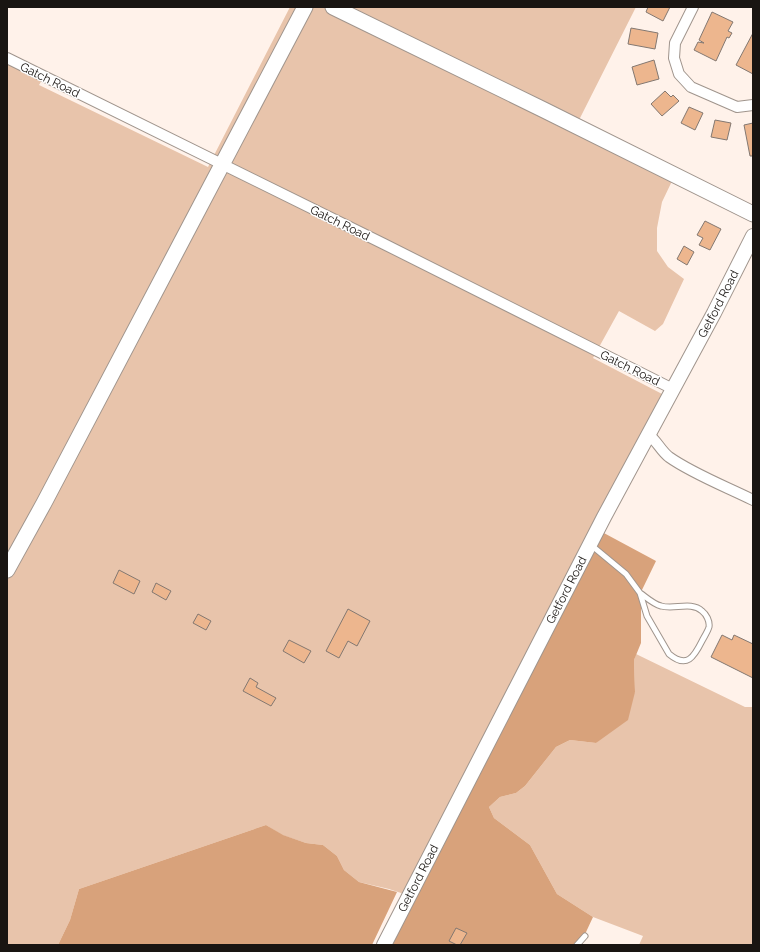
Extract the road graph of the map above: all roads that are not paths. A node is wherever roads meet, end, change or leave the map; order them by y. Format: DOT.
graph roads {
  1 [pos="305,7"];
  2 [pos="333,7"];
  3 [pos="693,7"];
  4 [pos="7,58"];
  5 [pos="753,105"];
  6 [pos="222,165"];
  7 [pos="753,214"];
  8 [pos="753,236"];
  9 [pos="673,389"];
  10 [pos="648,434"];
  11 [pos="753,500"];
  12 [pos="590,544"];
  13 [pos="7,570"];
  14 [pos="640,593"];
  15 [pos="586,936"];
  16 [pos="384,945"];
  17 [pos="577,945"];
  1 -- 6 [label="main road"];
  2 -- 7 [label="main road"];
  3 -- 5 [label="street"];
  4 -- 6 [label="street, Gatch Road"];
  6 -- 9 [label="street, Gatch Road"];
  6 -- 13 [label="main road"];
  8 -- 9 [label="street, Getford Road"];
  9 -- 10 [label="street, Getford Road"];
  10 -- 11 [label="street"];
  10 -- 12 [label="street, Getford Road"];
  12 -- 14 [label="lane"];
  12 -- 16 [label="street, Getford Road"];
  14 -- 14 [label="lane"];
  15 -- 17 [label="lane"];
}
